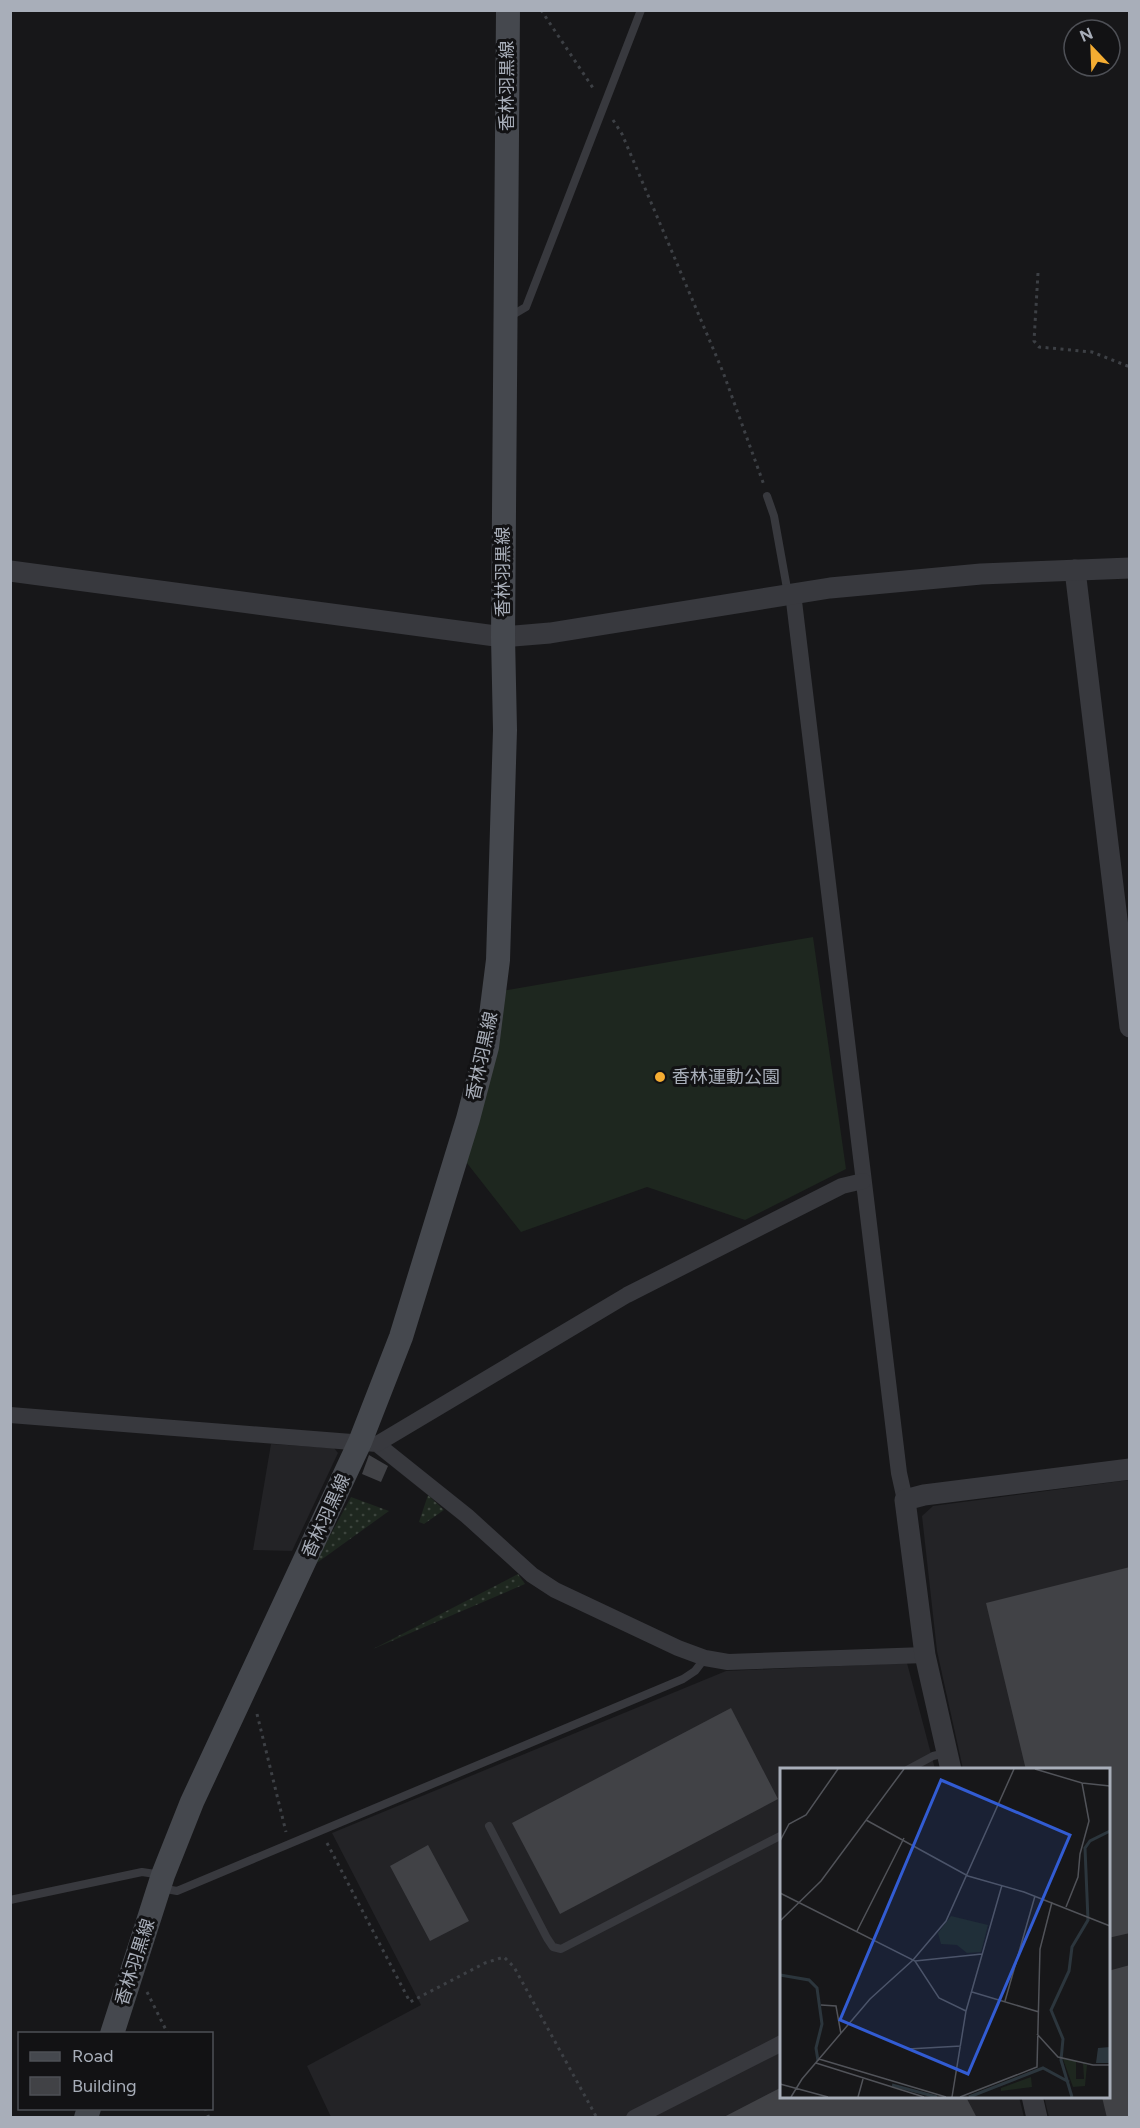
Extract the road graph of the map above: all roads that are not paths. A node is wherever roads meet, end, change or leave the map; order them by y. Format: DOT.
graph roads {
  1 [pos="508,10"];
  2 [pos="641,10"];
  3 [pos="506,319"];
  4 [pos="767,496"];
  5 [pos="1130,568"];
  6 [pos="1075,570"];
  7 [pos="10,571"];
  8 [pos="790,594"];
  9 [pos="503,637"];
  10 [pos="1130,1027"];
  11 [pos="864,1181"];
  12 [pos="10,1415"];
  13 [pos="368,1443"];
  14 [pos="1130,1469"];
  15 [pos="905,1500"];
  16 [pos="925,1655"];
  17 [pos="705,1658"];
  18 [pos="949,1761"];
  19 [pos="911,1768"];
  20 [pos="489,1826"];
  21 [pos="780,1836"];
  22 [pos="161,1881"];
  23 [pos="10,1900"];
  24 [pos="113,2032"];
  25 [pos="780,2044"];
  26 [pos="1032,2098"];
  27 [pos="634,2118"];
  28 [pos="1038,2118"];
  1 -- 3 [label="main road, 香林羽黒線"];
  2 -- 3 [label="lane"];
  3 -- 9 [label="main road, 香林羽黒線"];
  4 -- 8 [label="lane"];
  5 -- 6 [label="street"];
  6 -- 8 [label="street"];
  6 -- 10 [label="street"];
  7 -- 9 [label="street"];
  8 -- 9 [label="street"];
  8 -- 11 [label="street"];
  9 -- 13 [label="main road, 香林羽黒線"];
  11 -- 13 [label="street"];
  11 -- 15 [label="street"];
  12 -- 13 [label="street"];
  13 -- 17 [label="street"];
  13 -- 22 [label="main road, 香林羽黒線"];
  14 -- 15 [label="street"];
  15 -- 16 [label="street"];
  16 -- 17 [label="street"];
  16 -- 18 [label="street"];
  17 -- 22 [label="lane"];
  18 -- 19 [label="lane"];
  20 -- 21 [label="lane"];
  22 -- 23 [label="lane"];
  22 -- 24 [label="main road, 香林羽黒線"];
  25 -- 27 [label="street"];
  26 -- 28 [label="street"];
}
